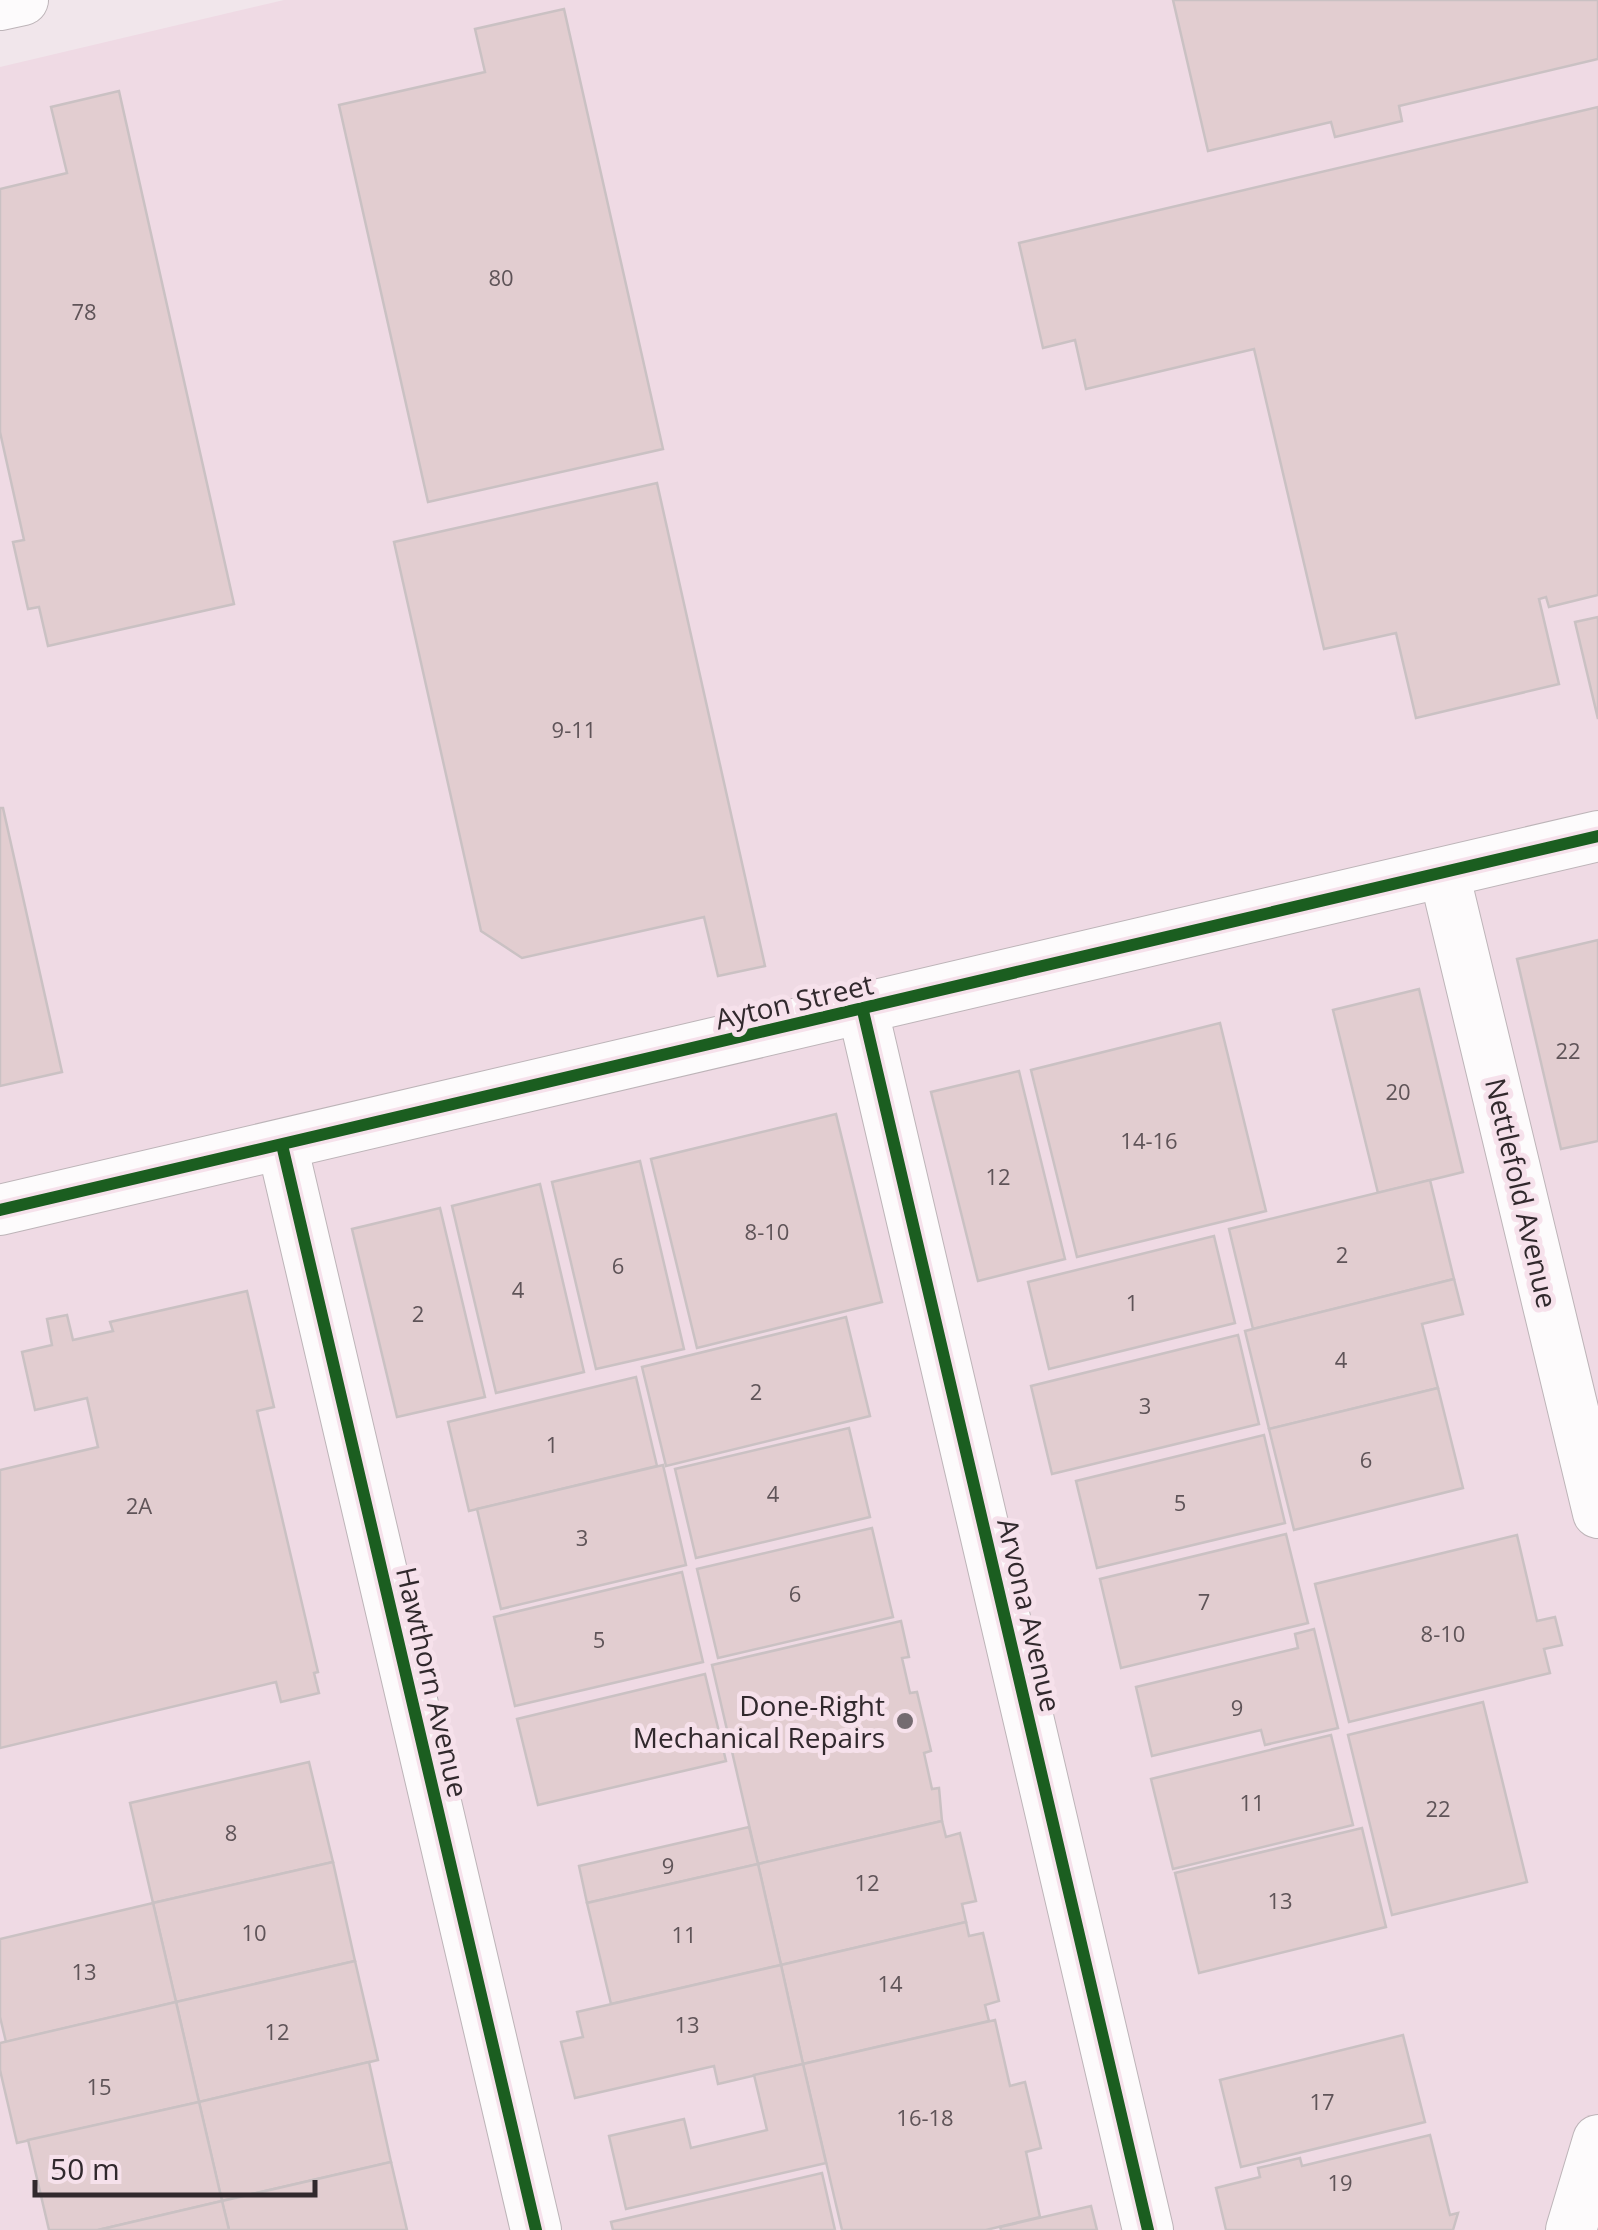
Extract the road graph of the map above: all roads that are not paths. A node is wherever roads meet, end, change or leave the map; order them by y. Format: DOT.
graph roads {
  1 [pos="23,0"];
  2 [pos="0,5"];
  3 [pos="1598,836"];
  4 [pos="1444,873"];
  5 [pos="863,1010"];
  6 [pos="282,1145"];
  7 [pos="0,1210"];
  8 [pos="1598,1513"];
  9 [pos="1598,2140"];
  10 [pos="536,2230"];
  11 [pos="1148,2230"];
  12 [pos="1571,2230"];
  1 -- 2 [label="street"];
  3 -- 4 [label="street, Ayton Street"];
  4 -- 5 [label="street, Ayton Street"];
  4 -- 8 [label="street, Nettlefold Avenue"];
  5 -- 6 [label="street, Ayton Street"];
  5 -- 11 [label="street, Arvona Avenue"];
  6 -- 7 [label="street, Ayton Street"];
  6 -- 10 [label="street, Hawthorn Avenue"];
  9 -- 12 [label="street"];
}
